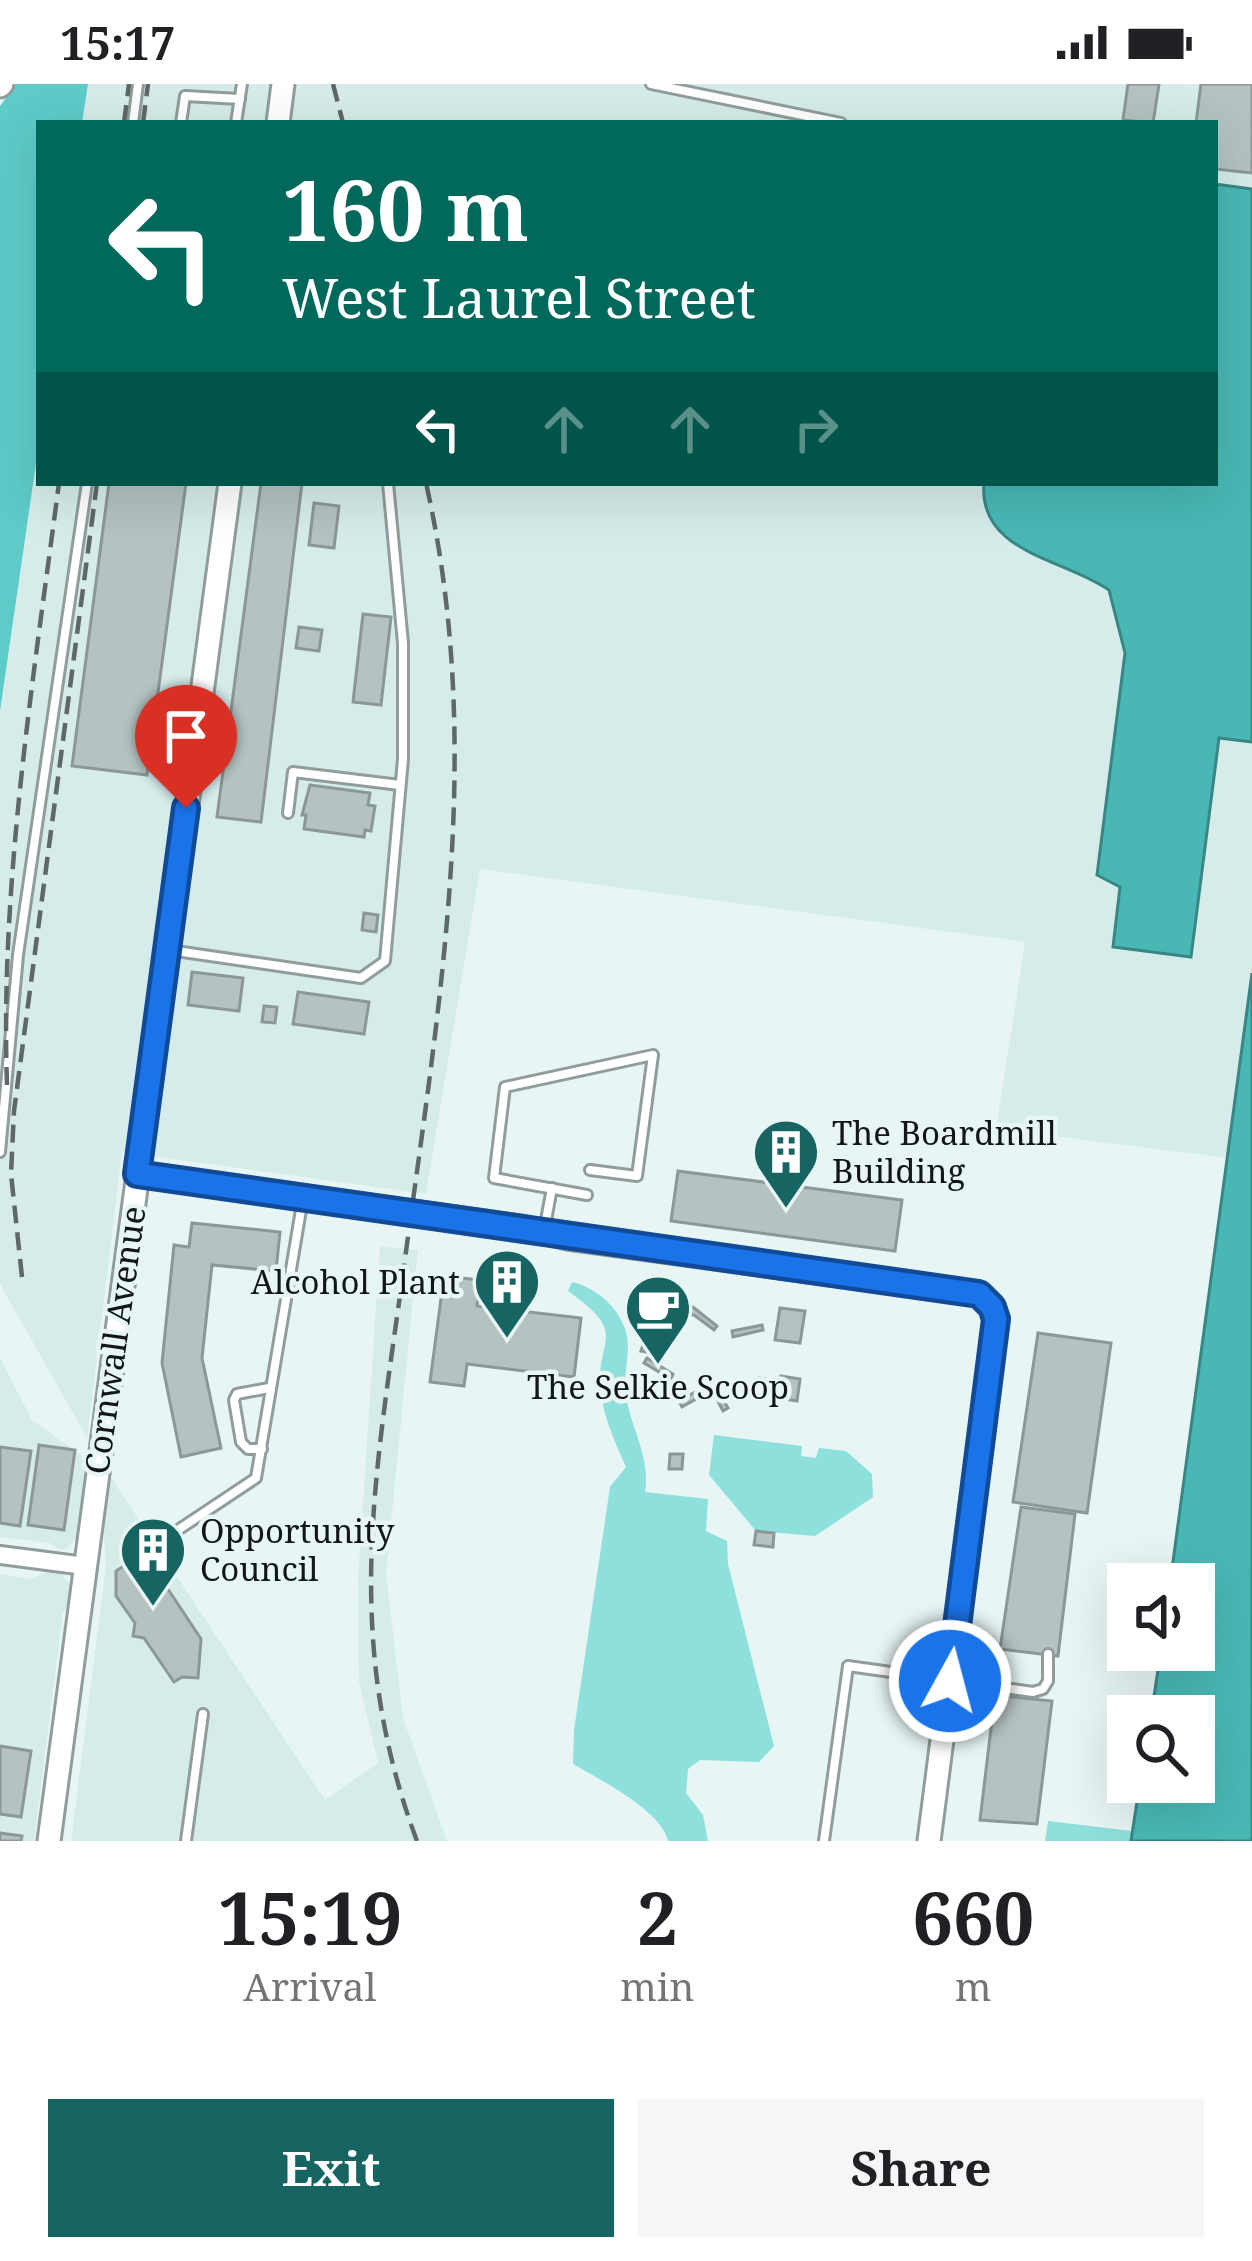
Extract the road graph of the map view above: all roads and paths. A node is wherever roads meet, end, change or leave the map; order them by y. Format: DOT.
graph roads {
  1 [pos="138,84"];
  2 [pos="242,84"];
  3 [pos="284,84"];
  4 [pos="651,84"];
  5 [pos="240,99"];
  6 [pos="133,120"];
  7 [pos="181,120"];
  8 [pos="236,120"];
  9 [pos="278,120"];
  10 [pos="826,120"];
  11 [pos="87,486"];
  12 [pos="230,486"];
  13 [pos="388,486"];
  14 [pos="400,785"];
  15 [pos="288,813"];
  16 [pos="167,950"];
  17 [pos="0,1152"];
  18 [pos="590,1170"];
  19 [pos="137,1174"];
  20 [pos="551,1188"];
  21 [pos="587,1195"];
  22 [pos="303,1196"];
  23 [pos="543,1232"];
  24 [pos="269,1388"];
  25 [pos="262,1449"];
  26 [pos="178,1529"];
  27 [pos="0,1555"];
  28 [pos="85,1566"];
  29 [pos="1048,1654"];
  30 [pos="950,1681"];
  31 [pos="203,1714"];
  32 [pos="50,1841"];
  33 [pos="185,1841"];
  34 [pos="824,1841"];
  35 [pos="929,1841"];
  1 -- 6 [label="lane"];
  2 -- 5 [label="lane"];
  3 -- 9 [label="street"];
  4 -- 10 [label="lane"];
  5 -- 7 [label="lane"];
  5 -- 8 [label="lane"];
  11 -- 17 [label="lane"];
  12 -- 16 [label="street, Cornwall Avenue"];
  13 -- 14 [label="lane"];
  14 -- 15 [label="lane"];
  14 -- 16 [label="lane"];
  16 -- 19 [label="street, Cornwall Avenue"];
  18 -- 20 [label="lane"];
  19 -- 22 [label="street"];
  19 -- 28 [label="street, Cornwall Avenue"];
  20 -- 21 [label="lane"];
  20 -- 23 [label="lane"];
  22 -- 23 [label="street"];
  22 -- 24 [label="lane"];
  23 -- 30 [label="street"];
  24 -- 25 [label="lane"];
  24 -- 25 [label="lane"];
  25 -- 26 [label="lane"];
  27 -- 28 [label="street"];
  28 -- 32 [label="street, Cornwall Avenue"];
  29 -- 30 [label="lane"];
  30 -- 34 [label="lane"];
  30 -- 35 [label="street"];
  31 -- 33 [label="lane"];
}
